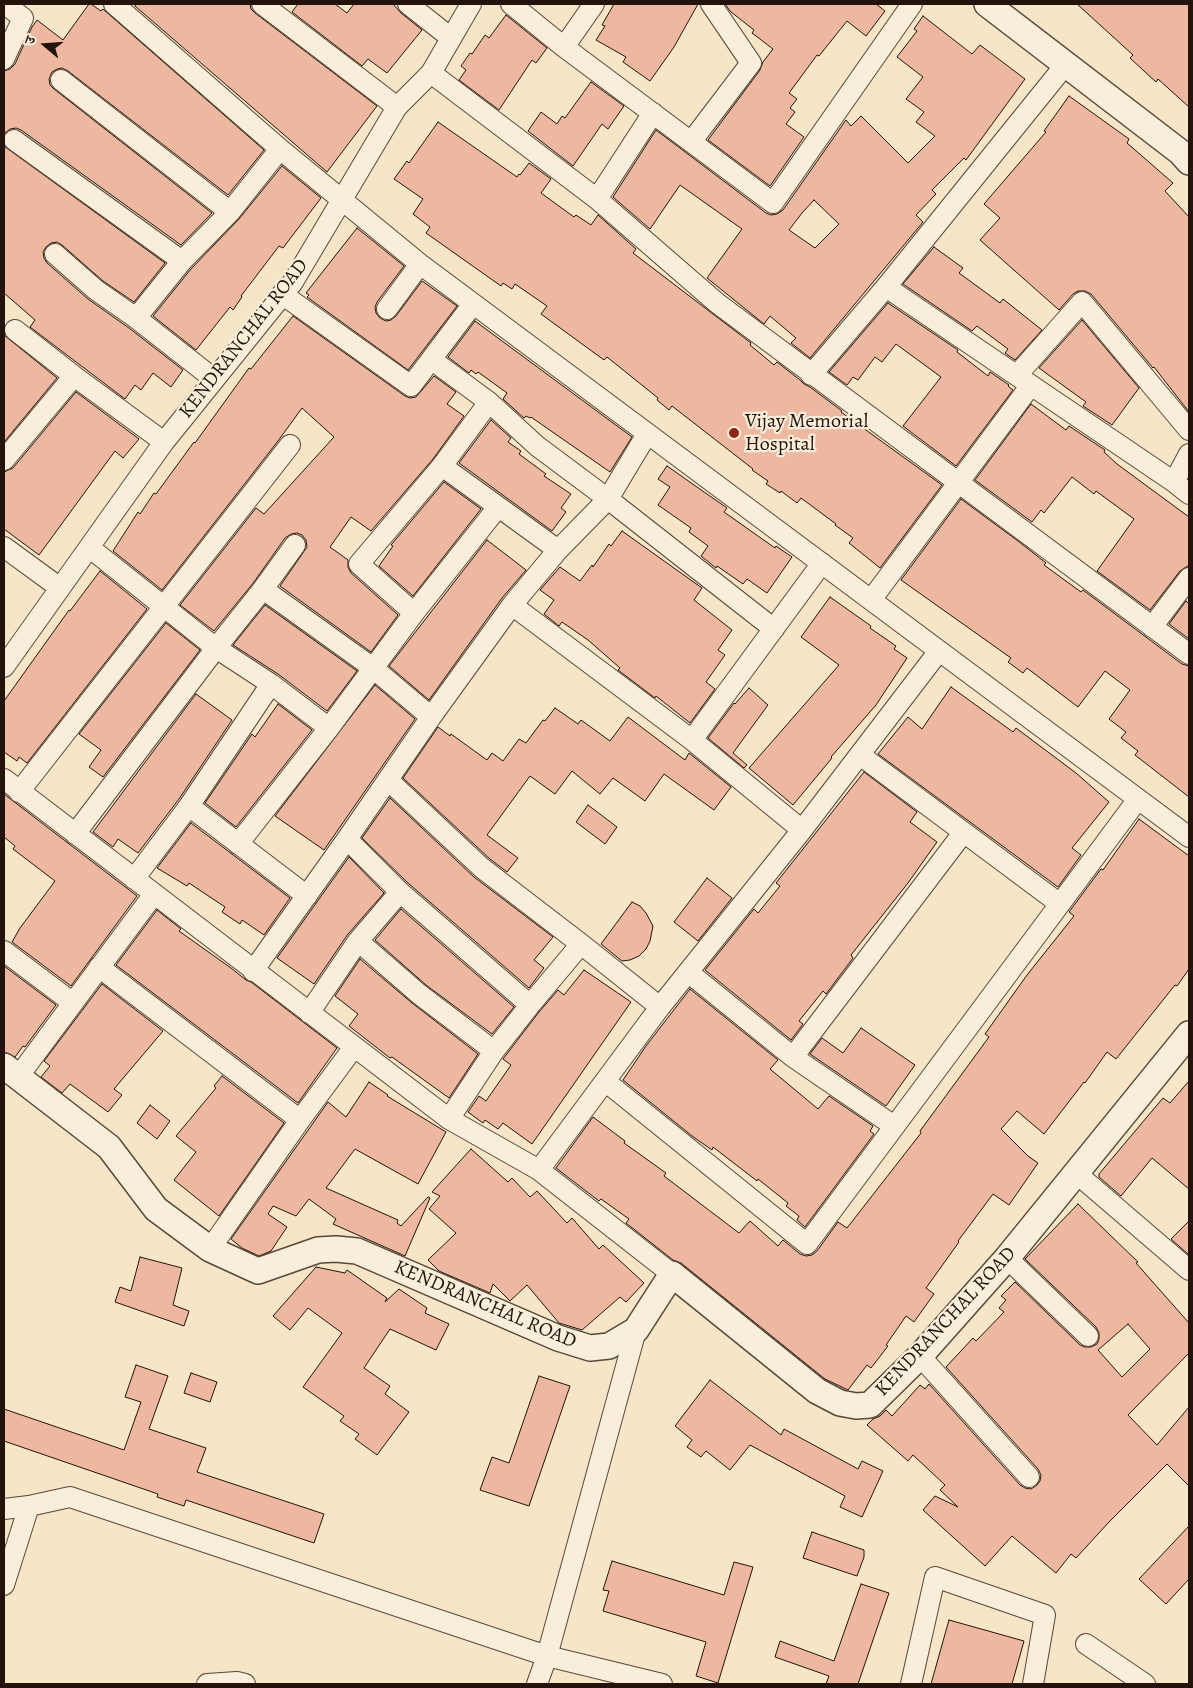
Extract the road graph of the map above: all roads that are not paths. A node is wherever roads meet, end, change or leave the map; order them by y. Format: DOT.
graph roads {
  1 [pos="5,4"];
  2 [pos="114,4"];
  3 [pos="262,4"];
  4 [pos="408,4"];
  5 [pos="471,4"];
  6 [pos="511,4"];
  7 [pos="594,4"];
  8 [pos="711,4"];
  9 [pos="912,4"];
  10 [pos="987,4"];
  11 [pos="451,38"];
  12 [pos="564,48"];
  13 [pos="4,59"];
  14 [pos="1066,64"];
  15 [pos="431,73"];
  16 [pos="62,80"];
  17 [pos="397,107"];
  18 [pos="652,113"];
  19 [pos="14,140"];
  20 [pos="691,142"];
  21 [pos="280,149"];
  22 [pos="1186,152"];
  23 [pos="342,199"];
  24 [pos="597,199"];
  25 [pos="230,212"];
  26 [pos="55,254"];
  27 [pos="182,261"];
  28 [pos="420,264"];
  29 [pos="886,287"];
  30 [pos="282,294"];
  31 [pos="473,304"];
  32 [pos="387,310"];
  33 [pos="136,318"];
  34 [pos="15,330"];
  35 [pos="432,360"];
  36 [pos="811,375"];
  37 [pos="74,376"];
  38 [pos="214,379"];
  39 [pos="1024,380"];
  40 [pos="489,402"];
  41 [pos="1189,430"];
  42 [pos="647,434"];
  43 [pos="164,442"];
  44 [pos="290,445"];
  45 [pos="1189,454"];
  46 [pos="4,460"];
  47 [pos="442,466"];
  48 [pos="958,483"];
  49 [pos="1182,488"];
  50 [pos="608,499"];
  51 [pos="498,507"];
  52 [pos="295,545"];
  53 [pos="4,547"];
  54 [pos="90,548"];
  55 [pos="558,550"];
  56 [pos="822,564"];
  57 [pos="1189,578"];
  58 [pos="60,588"];
  59 [pos="263,589"];
  60 [pos="871,600"];
  61 [pos="512,605"];
  62 [pos="163,606"];
  63 [pos="414,612"];
  64 [pos="1152,627"];
  65 [pos="774,628"];
  66 [pos="216,648"];
  67 [pos="939,651"];
  68 [pos="1189,654"];
  69 [pos="4,667"];
  70 [pos="373,668"];
  71 [pos="271,684"];
  72 [pos="431,717"];
  73 [pos="328,728"];
  74 [pos="692,740"];
  75 [pos="860,755"];
  76 [pos="4,779"];
  77 [pos="388,780"];
  78 [pos="19,792"];
  79 [pos="1138,799"];
  80 [pos="188,806"];
  81 [pos="802,830"];
  82 [pos="963,833"];
  83 [pos="74,834"];
  84 [pos="1189,837"];
  85 [pos="347,839"];
  86 [pos="238,844"];
  87 [pos="134,879"];
  88 [pos="400,892"];
  89 [pos="154,894"];
  90 [pos="307,896"];
  91 [pos="1060,904"];
  92 [pos="358,941"];
  93 [pos="581,944"];
  94 [pos="4,951"];
  95 [pos="99,968"];
  96 [pos="253,971"];
  97 [pos="688,972"];
  98 [pos="73,1003"];
  99 [pos="530,1005"];
  100 [pos="660,1008"];
  101 [pos="309,1013"];
  102 [pos="1189,1034"];
  103 [pos="354,1047"];
  104 [pos="494,1051"];
  105 [pos="793,1057"];
  106 [pos="11,1072"];
  107 [pos="605,1081"];
  108 [pos="449,1119"];
  109 [pos="300,1120"];
  110 [pos="894,1126"];
  111 [pos="539,1170"];
  112 [pos="1076,1172"];
  113 [pos="210,1249"];
  114 [pos="1007,1258"];
  115 [pos="1189,1270"];
  116 [pos="672,1274"];
  117 [pos="636,1330"];
  118 [pos="1088,1336"];
  119 [pos="920,1356"];
  120 [pos="1029,1477"];
  121 [pos="29,1506"];
  122 [pos="4,1509"];
  123 [pos="4,1585"];
  124 [pos="1086,1644"];
  125 [pos="546,1656"];
  126 [pos="207,1684"];
  127 [pos="245,1684"];
  128 [pos="537,1684"];
  129 [pos="662,1684"];
  130 [pos="911,1684"];
  131 [pos="1033,1684"];
  132 [pos="1145,1684"];
  1 -- 13 [label="street"];
  2 -- 21 [label="street"];
  3 -- 17 [label="street"];
  4 -- 11 [label="street"];
  5 -- 11 [label="street, KENDRANCHAL ROAD"];
  6 -- 12 [label="street"];
  7 -- 12 [label="street"];
  8 -- 20 [label="street"];
  9 -- 20 [label="street"];
  10 -- 14 [label="street"];
  11 -- 15 [label="street, KENDRANCHAL ROAD"];
  12 -- 18 [label="street"];
  14 -- 22 [label="street"];
  14 -- 29 [label="street"];
  15 -- 17 [label="street, KENDRANCHAL ROAD"];
  15 -- 24 [label="street"];
  16 -- 25 [label="street"];
  17 -- 23 [label="street, KENDRANCHAL ROAD"];
  18 -- 20 [label="street"];
  18 -- 24 [label="street"];
  19 -- 27 [label="street"];
  21 -- 23 [label="street"];
  21 -- 25 [label="street"];
  23 -- 28 [label="street"];
  23 -- 30 [label="street, KENDRANCHAL ROAD"];
  24 -- 36 [label="street"];
  25 -- 27 [label="street"];
  26 -- 33 [label="street"];
  27 -- 33 [label="street"];
  28 -- 31 [label="street"];
  28 -- 32 [label="street"];
  29 -- 36 [label="street"];
  29 -- 39 [label="street"];
  30 -- 35 [label="street"];
  30 -- 38 [label="street, KENDRANCHAL ROAD"];
  31 -- 35 [label="street"];
  31 -- 42 [label="street"];
  33 -- 38 [label="street"];
  34 -- 37 [label="street"];
  35 -- 40 [label="street"];
  36 -- 48 [label="street"];
  37 -- 43 [label="street"];
  37 -- 46 [label="street"];
  38 -- 43 [label="street, KENDRANCHAL ROAD"];
  39 -- 41 [label="street"];
  39 -- 48 [label="street"];
  39 -- 49 [label="street"];
  40 -- 47 [label="street"];
  40 -- 50 [label="street"];
  42 -- 50 [label="street"];
  42 -- 56 [label="street"];
  43 -- 54 [label="street, KENDRANCHAL ROAD"];
  44 -- 62 [label="street"];
  45 -- 49 [label="street"];
  47 -- 51 [label="street"];
  47 -- 63 [label="street"];
  48 -- 60 [label="street"];
  48 -- 64 [label="street"];
  50 -- 55 [label="street"];
  50 -- 65 [label="street"];
  51 -- 55 [label="street"];
  51 -- 63 [label="street"];
  52 -- 59 [label="street"];
  53 -- 58 [label="street"];
  54 -- 58 [label="street, KENDRANCHAL ROAD"];
  54 -- 62 [label="street"];
  55 -- 61 [label="street"];
  56 -- 60 [label="street"];
  56 -- 65 [label="street"];
  57 -- 64 [label="street"];
  58 -- 69 [label="street, KENDRANCHAL ROAD"];
  59 -- 66 [label="street"];
  59 -- 70 [label="street"];
  60 -- 67 [label="street"];
  61 -- 72 [label="street"];
  61 -- 74 [label="street"];
  62 -- 66 [label="street"];
  62 -- 78 [label="street"];
  63 -- 70 [label="street"];
  64 -- 68 [label="street"];
  65 -- 74 [label="street"];
  66 -- 71 [label="street"];
  66 -- 83 [label="street"];
  67 -- 75 [label="street"];
  67 -- 79 [label="street"];
  70 -- 72 [label="street"];
  70 -- 73 [label="street"];
  71 -- 73 [label="street"];
  71 -- 80 [label="street"];
  72 -- 77 [label="street"];
  73 -- 86 [label="street"];
  74 -- 81 [label="street"];
  75 -- 81 [label="street"];
  75 -- 82 [label="street"];
  76 -- 78 [label="street"];
  77 -- 85 [label="street"];
  77 -- 93 [label="street"];
  78 -- 83 [label="street"];
  79 -- 84 [label="street"];
  79 -- 91 [label="street"];
  80 -- 86 [label="street"];
  80 -- 87 [label="street"];
  81 -- 97 [label="street"];
  82 -- 91 [label="street"];
  82 -- 105 [label="street"];
  83 -- 87 [label="street"];
  85 -- 88 [label="street"];
  85 -- 90 [label="street"];
  86 -- 90 [label="street"];
  87 -- 89 [label="street"];
  88 -- 92 [label="street"];
  88 -- 99 [label="street"];
  89 -- 95 [label="street"];
  89 -- 96 [label="street"];
  90 -- 96 [label="street"];
  91 -- 110 [label="street"];
  92 -- 101 [label="street"];
  92 -- 104 [label="street"];
  93 -- 99 [label="street"];
  93 -- 100 [label="street"];
  94 -- 98 [label="street"];
  95 -- 98 [label="street"];
  95 -- 109 [label="street"];
  96 -- 101 [label="street"];
  97 -- 100 [label="street"];
  97 -- 105 [label="street"];
  98 -- 106 [label="street"];
  99 -- 104 [label="street"];
  100 -- 107 [label="street"];
  101 -- 103 [label="street"];
  102 -- 112 [label="street, KENDRANCHAL ROAD"];
  103 -- 108 [label="street"];
  103 -- 109 [label="street"];
  104 -- 108 [label="street"];
  105 -- 110 [label="street"];
  106 -- 113 [label="street, KENDRANCHAL ROAD"];
  107 -- 110 [label="street"];
  107 -- 111 [label="street"];
  108 -- 111 [label="street"];
  109 -- 113 [label="street"];
  111 -- 116 [label="street"];
  112 -- 114 [label="street, KENDRANCHAL ROAD"];
  112 -- 115 [label="street"];
  113 -- 117 [label="street, KENDRANCHAL ROAD"];
  114 -- 118 [label="street"];
  114 -- 119 [label="street, KENDRANCHAL ROAD"];
  116 -- 117 [label="street, KENDRANCHAL ROAD"];
  116 -- 119 [label="street, KENDRANCHAL ROAD"];
  117 -- 125 [label="street"];
  119 -- 120 [label="street"];
  121 -- 122 [label="street"];
  121 -- 123 [label="street"];
  121 -- 125 [label="street"];
  124 -- 132 [label="street"];
  125 -- 128 [label="street"];
  125 -- 129 [label="street"];
  126 -- 127 [label="street"];
  130 -- 131 [label="street"];
}
